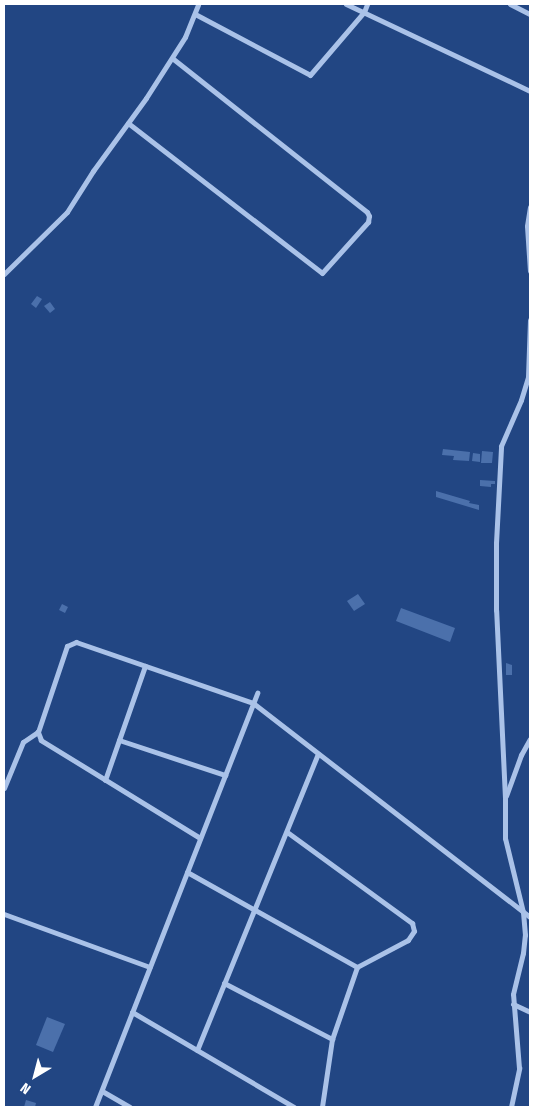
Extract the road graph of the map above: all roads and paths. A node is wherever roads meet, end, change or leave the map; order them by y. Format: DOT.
graph roads {
  1 [pos="198,4"];
  2 [pos="346,4"];
  3 [pos="367,4"];
  4 [pos="510,4"];
  5 [pos="364,12"];
  6 [pos="195,14"];
  7 [pos="530,14"];
  8 [pos="172,58"];
  9 [pos="530,91"];
  10 [pos="128,123"];
  11 [pos="530,207"];
  12 [pos="530,271"];
  13 [pos="4,274"];
  14 [pos="530,320"];
  15 [pos="530,353"];
  16 [pos="145,666"];
  17 [pos="257,693"];
  18 [pos="253,704"];
  19 [pos="38,732"];
  20 [pos="530,739"];
  21 [pos="119,740"];
  22 [pos="318,754"];
  23 [pos="225,775"];
  24 [pos="105,780"];
  25 [pos="4,788"];
  26 [pos="505,798"];
  27 [pos="286,832"];
  28 [pos="200,838"];
  29 [pos="188,872"];
  30 [pos="254,909"];
  31 [pos="523,912"];
  32 [pos="4,914"];
  33 [pos="530,917"];
  34 [pos="150,967"];
  35 [pos="357,967"];
  36 [pos="224,983"];
  37 [pos="513,1004"];
  38 [pos="132,1012"];
  39 [pos="530,1012"];
  40 [pos="332,1039"];
  41 [pos="197,1050"];
  42 [pos="102,1091"];
  43 [pos="95,1107"];
  44 [pos="130,1107"];
  45 [pos="294,1107"];
  46 [pos="322,1107"];
  47 [pos="511,1107"];
  1 -- 6 [label="street"];
  2 -- 5 [label="street"];
  3 -- 5 [label="street"];
  4 -- 7 [label="street"];
  5 -- 6 [label="street"];
  5 -- 9 [label="street"];
  6 -- 8 [label="street"];
  8 -- 10 [label="street"];
  8 -- 10 [label="street"];
  10 -- 13 [label="street"];
  11 -- 12 [label="street"];
  14 -- 15 [label="street"];
  15 -- 26 [label="street"];
  16 -- 18 [label="street"];
  16 -- 19 [label="street"];
  16 -- 21 [label="street"];
  17 -- 18 [label="street"];
  18 -- 22 [label="street"];
  18 -- 23 [label="street"];
  19 -- 24 [label="street"];
  19 -- 25 [label="street"];
  20 -- 26 [label="street"];
  21 -- 23 [label="street"];
  21 -- 24 [label="street"];
  22 -- 27 [label="street"];
  22 -- 31 [label="street"];
  23 -- 28 [label="street"];
  24 -- 28 [label="street"];
  26 -- 31 [label="street"];
  27 -- 30 [label="street"];
  27 -- 35 [label="street"];
  28 -- 29 [label="street"];
  29 -- 30 [label="street"];
  29 -- 34 [label="street"];
  30 -- 35 [label="street"];
  30 -- 36 [label="street"];
  31 -- 33 [label="street"];
  31 -- 37 [label="street"];
  32 -- 34 [label="street"];
  34 -- 38 [label="street"];
  35 -- 40 [label="street"];
  36 -- 40 [label="street"];
  36 -- 41 [label="street"];
  37 -- 39 [label="street"];
  37 -- 47 [label="street"];
  38 -- 41 [label="street"];
  38 -- 42 [label="street"];
  40 -- 46 [label="street"];
  41 -- 45 [label="street"];
  42 -- 43 [label="street"];
  42 -- 44 [label="street"];
}
